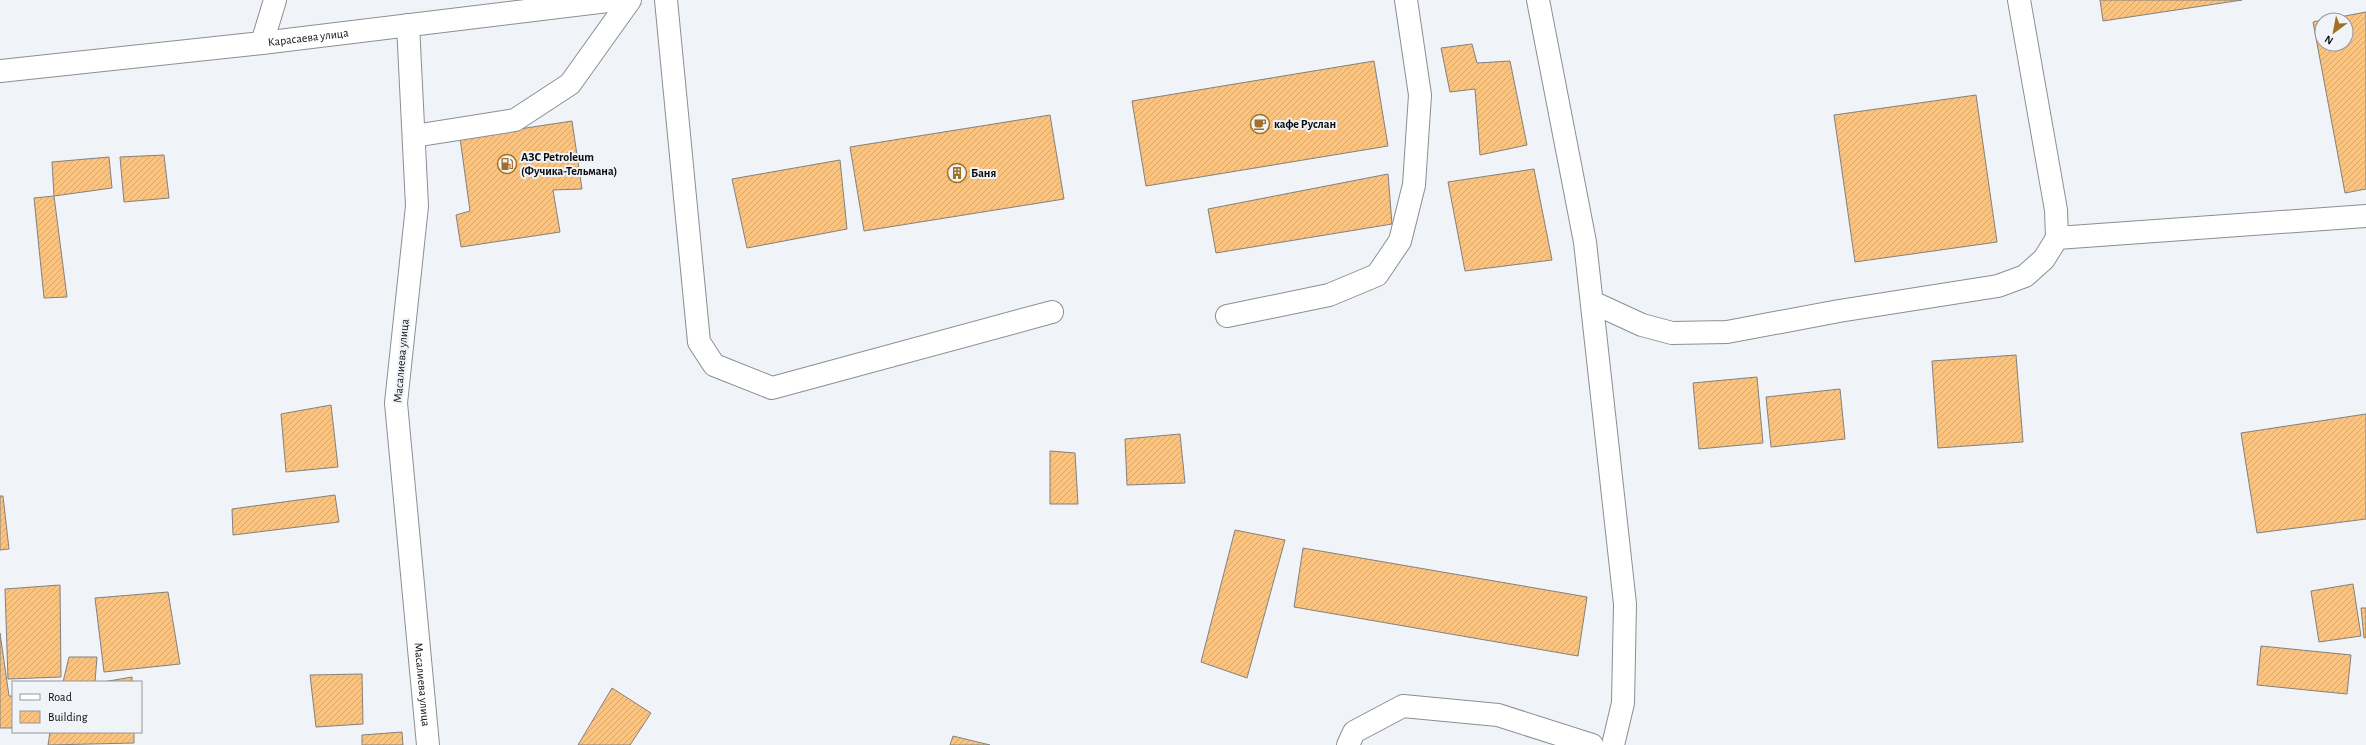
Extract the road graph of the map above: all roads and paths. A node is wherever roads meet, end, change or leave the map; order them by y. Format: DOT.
graph roads {
  1 [pos="275,0"];
  2 [pos="616,0"];
  3 [pos="630,0"];
  4 [pos="666,0"];
  5 [pos="1406,0"];
  6 [pos="1538,0"];
  7 [pos="2019,0"];
  8 [pos="408,25"];
  9 [pos="262,43"];
  10 [pos="0,71"];
  11 [pos="414,136"];
  12 [pos="2366,216"];
  13 [pos="2057,238"];
  14 [pos="1592,302"];
  15 [pos="1052,312"];
  16 [pos="1227,316"];
  17 [pos="428,745"];
  18 [pos="1348,745"];
  19 [pos="1592,745"];
  20 [pos="1613,745"];
  1 -- 9 [label="street"];
  2 -- 8 [label="street, Карасаева улица"];
  3 -- 11 [label="street"];
  4 -- 15 [label="street"];
  5 -- 16 [label="street"];
  6 -- 14 [label="street"];
  7 -- 13 [label="street"];
  8 -- 9 [label="street, Карасаева улица"];
  8 -- 11 [label="street, Масалиева улица"];
  9 -- 10 [label="street, Карасаева улица"];
  11 -- 17 [label="street, Масалиева улица"];
  12 -- 13 [label="street"];
  13 -- 14 [label="street"];
  14 -- 20 [label="street"];
  18 -- 19 [label="street"];
}
